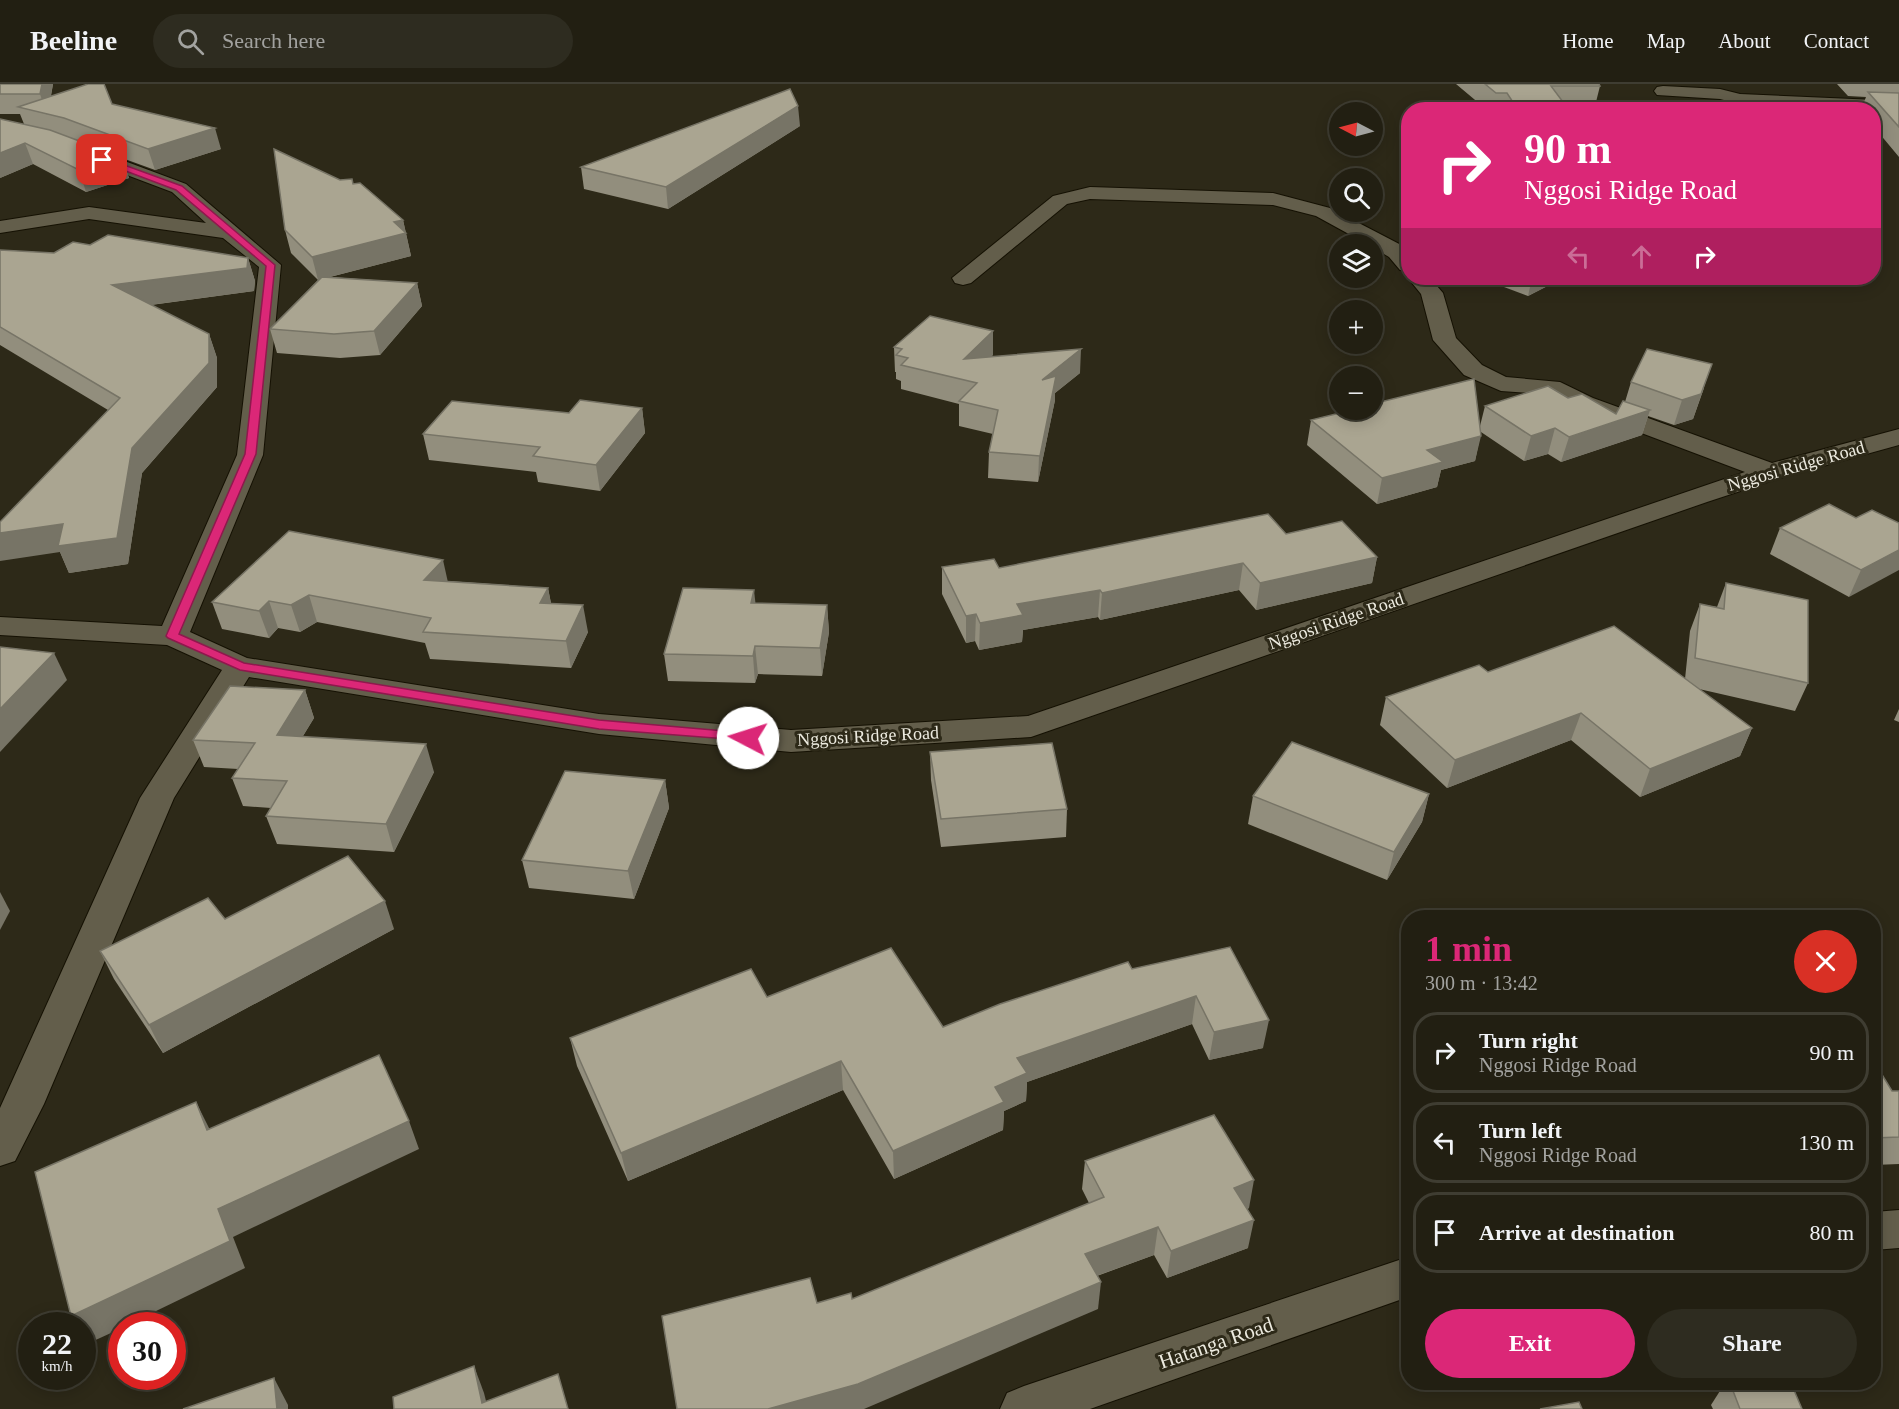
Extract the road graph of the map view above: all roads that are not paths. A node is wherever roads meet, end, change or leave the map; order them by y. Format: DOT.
graph roads {
  1 [pos="1663,91"];
  2 [pos="1808,102"];
  3 [pos="1881,105"];
  4 [pos="1899,106"];
  5 [pos="0,130"];
  6 [pos="0,227"];
  7 [pos="229,233"];
  8 [pos="1401,257"];
  9 [pos="963,278"];
  10 [pos="1425,285"];
  11 [pos="1899,436"];
  12 [pos="1771,472"];
  13 [pos="0,626"];
  14 [pos="172,636"];
  15 [pos="240,666"];
  16 [pos="0,1148"];
  17 [pos="1899,1229"];
  18 [pos="1881,1230"];
  19 [pos="1401,1279"];
  20 [pos="1024,1409"];
  1 -- 2 [label="street"];
  3 -- 4 [label="street"];
  5 -- 7 [label="street"];
  6 -- 7 [label="street"];
  7 -- 14 [label="street"];
  8 -- 9 [label="street"];
  10 -- 12 [label="street"];
  11 -- 12 [label="street, Nggosi Ridge Road"];
  12 -- 15 [label="street, Nggosi Ridge Road"];
  13 -- 14 [label="street"];
  14 -- 15 [label="street, Nggosi Ridge Road"];
  15 -- 16 [label="street"];
  17 -- 18 [label="street"];
  19 -- 20 [label="street, Hatanga Road"];
}
